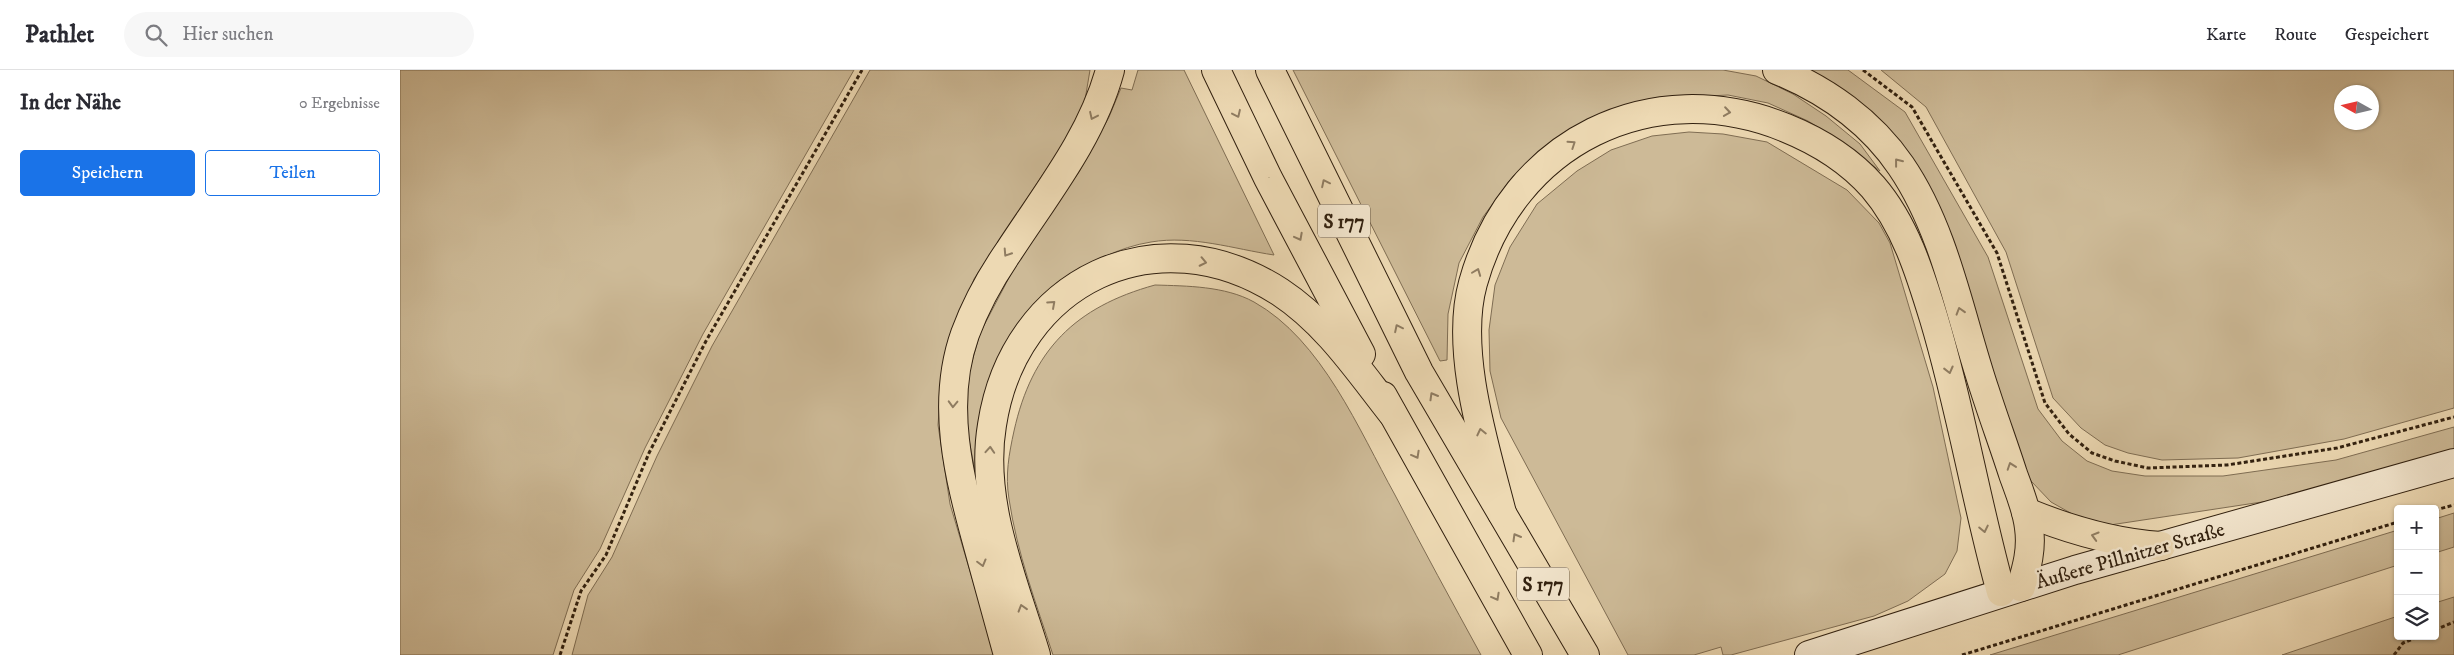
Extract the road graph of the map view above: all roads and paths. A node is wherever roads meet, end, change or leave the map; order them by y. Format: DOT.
graph roads {
  1 [pos="862,70"];
  2 [pos="1110,70"];
  3 [pos="1216,70"];
  4 [pos="1270,70"];
  5 [pos="1778,70"];
  6 [pos="1863,70"];
  7 [pos="1392,413"];
  8 [pos="2454,417"];
  9 [pos="2454,463"];
  10 [pos="2454,505"];
  11 [pos="2439,509"];
  12 [pos="2026,512"];
  13 [pos="1502,514"];
  14 [pos="2394,523"];
  15 [pos="2161,546"];
  16 [pos="2011,589"];
  17 [pos="2454,622"];
  18 [pos="2439,628"];
  19 [pos="2410,640"];
  20 [pos="560,655"];
  21 [pos="1008,655"];
  22 [pos="1036,655"];
  23 [pos="1528,655"];
  24 [pos="1585,655"];
  25 [pos="1808,655"];
  26 [pos="1962,655"];
  27 [pos="2394,655"];
  1 -- 20 [label="path"];
  2 -- 21 [label="highway, one-way"];
  3 -- 7 [label="highway, S 177, one-way"];
  13 -- 4 [label="highway, S 177, one-way"];
  12 -- 5 [label="highway, one-way"];
  6 -- 8 [label="path"];
  22 -- 7 [label="highway, one-way"];
  7 -- 23 [label="highway, S 177, one-way"];
  9 -- 15 [label="main road, Äußere Pillnitzer Straße"];
  10 -- 11 [label="path"];
  15 -- 12 [label="highway, one-way"];
  12 -- 16 [label="highway"];
  13 -- 16 [label="highway, one-way"];
  24 -- 13 [label="highway, S 177, one-way"];
  14 -- 26 [label="path"];
  15 -- 16 [label="main road, Äußere Pillnitzer Straße"];
  16 -- 25 [label="main road, Äußere Pillnitzer Straße"];
  17 -- 18 [label="path"];
  19 -- 27 [label="path"];
}
